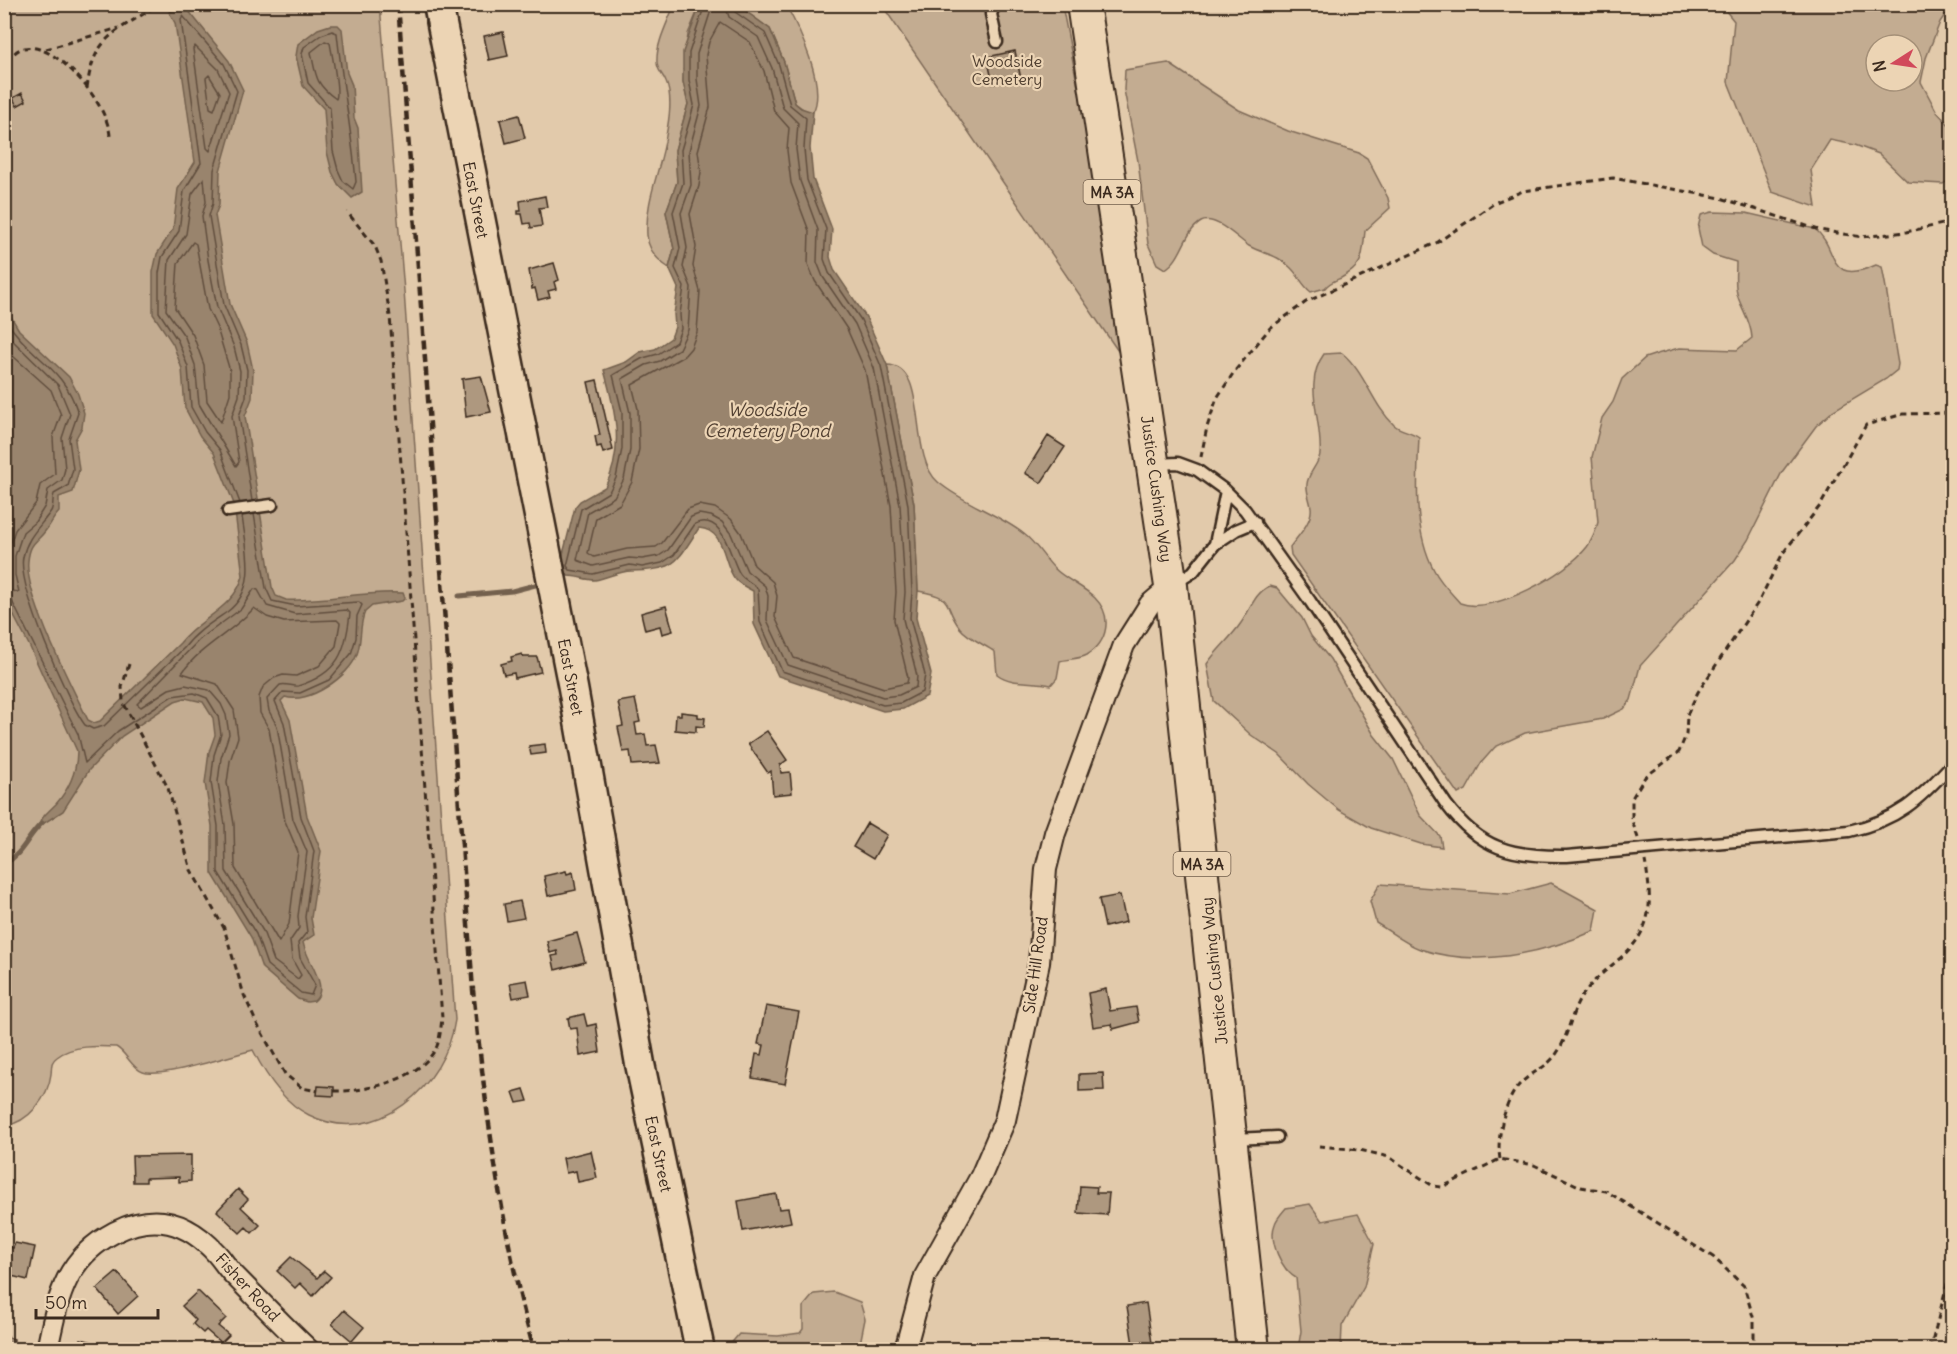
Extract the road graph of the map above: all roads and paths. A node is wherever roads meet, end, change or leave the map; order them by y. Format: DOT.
graph roads {
  1 [pos="158,4"];
  2 [pos="438,4"];
  3 [pos="995,4"];
  4 [pos="1083,4"];
  5 [pos="122,27"];
  6 [pos="997,42"];
  7 [pos="46,50"];
  8 [pos="4,71"];
  9 [pos="87,88"];
  10 [pos="110,140"];
  11 [pos="346,212"];
  12 [pos="1953,222"];
  13 [pos="1953,413"];
  14 [pos="1154,464"];
  15 [pos="1197,470"];
  16 [pos="1226,490"];
  17 [pos="272,506"];
  18 [pos="228,511"];
  19 [pos="1255,522"];
  20 [pos="1215,544"];
  21 [pos="1171,586"];
  22 [pos="129,664"];
  23 [pos="1953,764"];
  24 [pos="1642,849"];
  25 [pos="318,1091"];
  26 [pos="334,1091"];
  27 [pos="1276,1137"];
  28 [pos="1231,1139"];
  29 [pos="1319,1146"];
  30 [pos="1500,1159"];
  31 [pos="1953,1265"];
  32 [pos="46,1350"];
  33 [pos="309,1350"];
  34 [pos="700,1350"];
  35 [pos="905,1350"];
  36 [pos="1253,1350"];
  37 [pos="1754,1350"];
  38 [pos="1930,1350"];
  1 -- 5 [label="path"];
  2 -- 34 [label="main road, East Street"];
  3 -- 6 [label="lane"];
  4 -- 14 [label="main road, Justice Cushing Way / MA 3A"];
  5 -- 7 [label="path"];
  5 -- 9 [label="path"];
  7 -- 8 [label="path"];
  7 -- 9 [label="path"];
  9 -- 10 [label="path"];
  11 -- 26 [label="path"];
  12 -- 15 [label="path"];
  13 -- 24 [label="path"];
  14 -- 15 [label="lane"];
  14 -- 21 [label="main road, Justice Cushing Way / MA 3A"];
  15 -- 16 [label="lane"];
  16 -- 19 [label="lane"];
  16 -- 20 [label="lane"];
  17 -- 18 [label="lane"];
  19 -- 20 [label="lane"];
  19 -- 24 [label="lane"];
  20 -- 21 [label="lane"];
  21 -- 28 [label="main road, Justice Cushing Way / MA 3A"];
  21 -- 35 [label="street, Side Hill Road"];
  22 -- 25 [label="path"];
  23 -- 24 [label="lane"];
  24 -- 30 [label="path"];
  27 -- 28 [label="lane"];
  28 -- 36 [label="main road, Justice Cushing Way / MA 3A"];
  29 -- 30 [label="path"];
  30 -- 37 [label="path"];
  31 -- 38 [label="path"];
  32 -- 33 [label="street, Fisher Road"];
}
